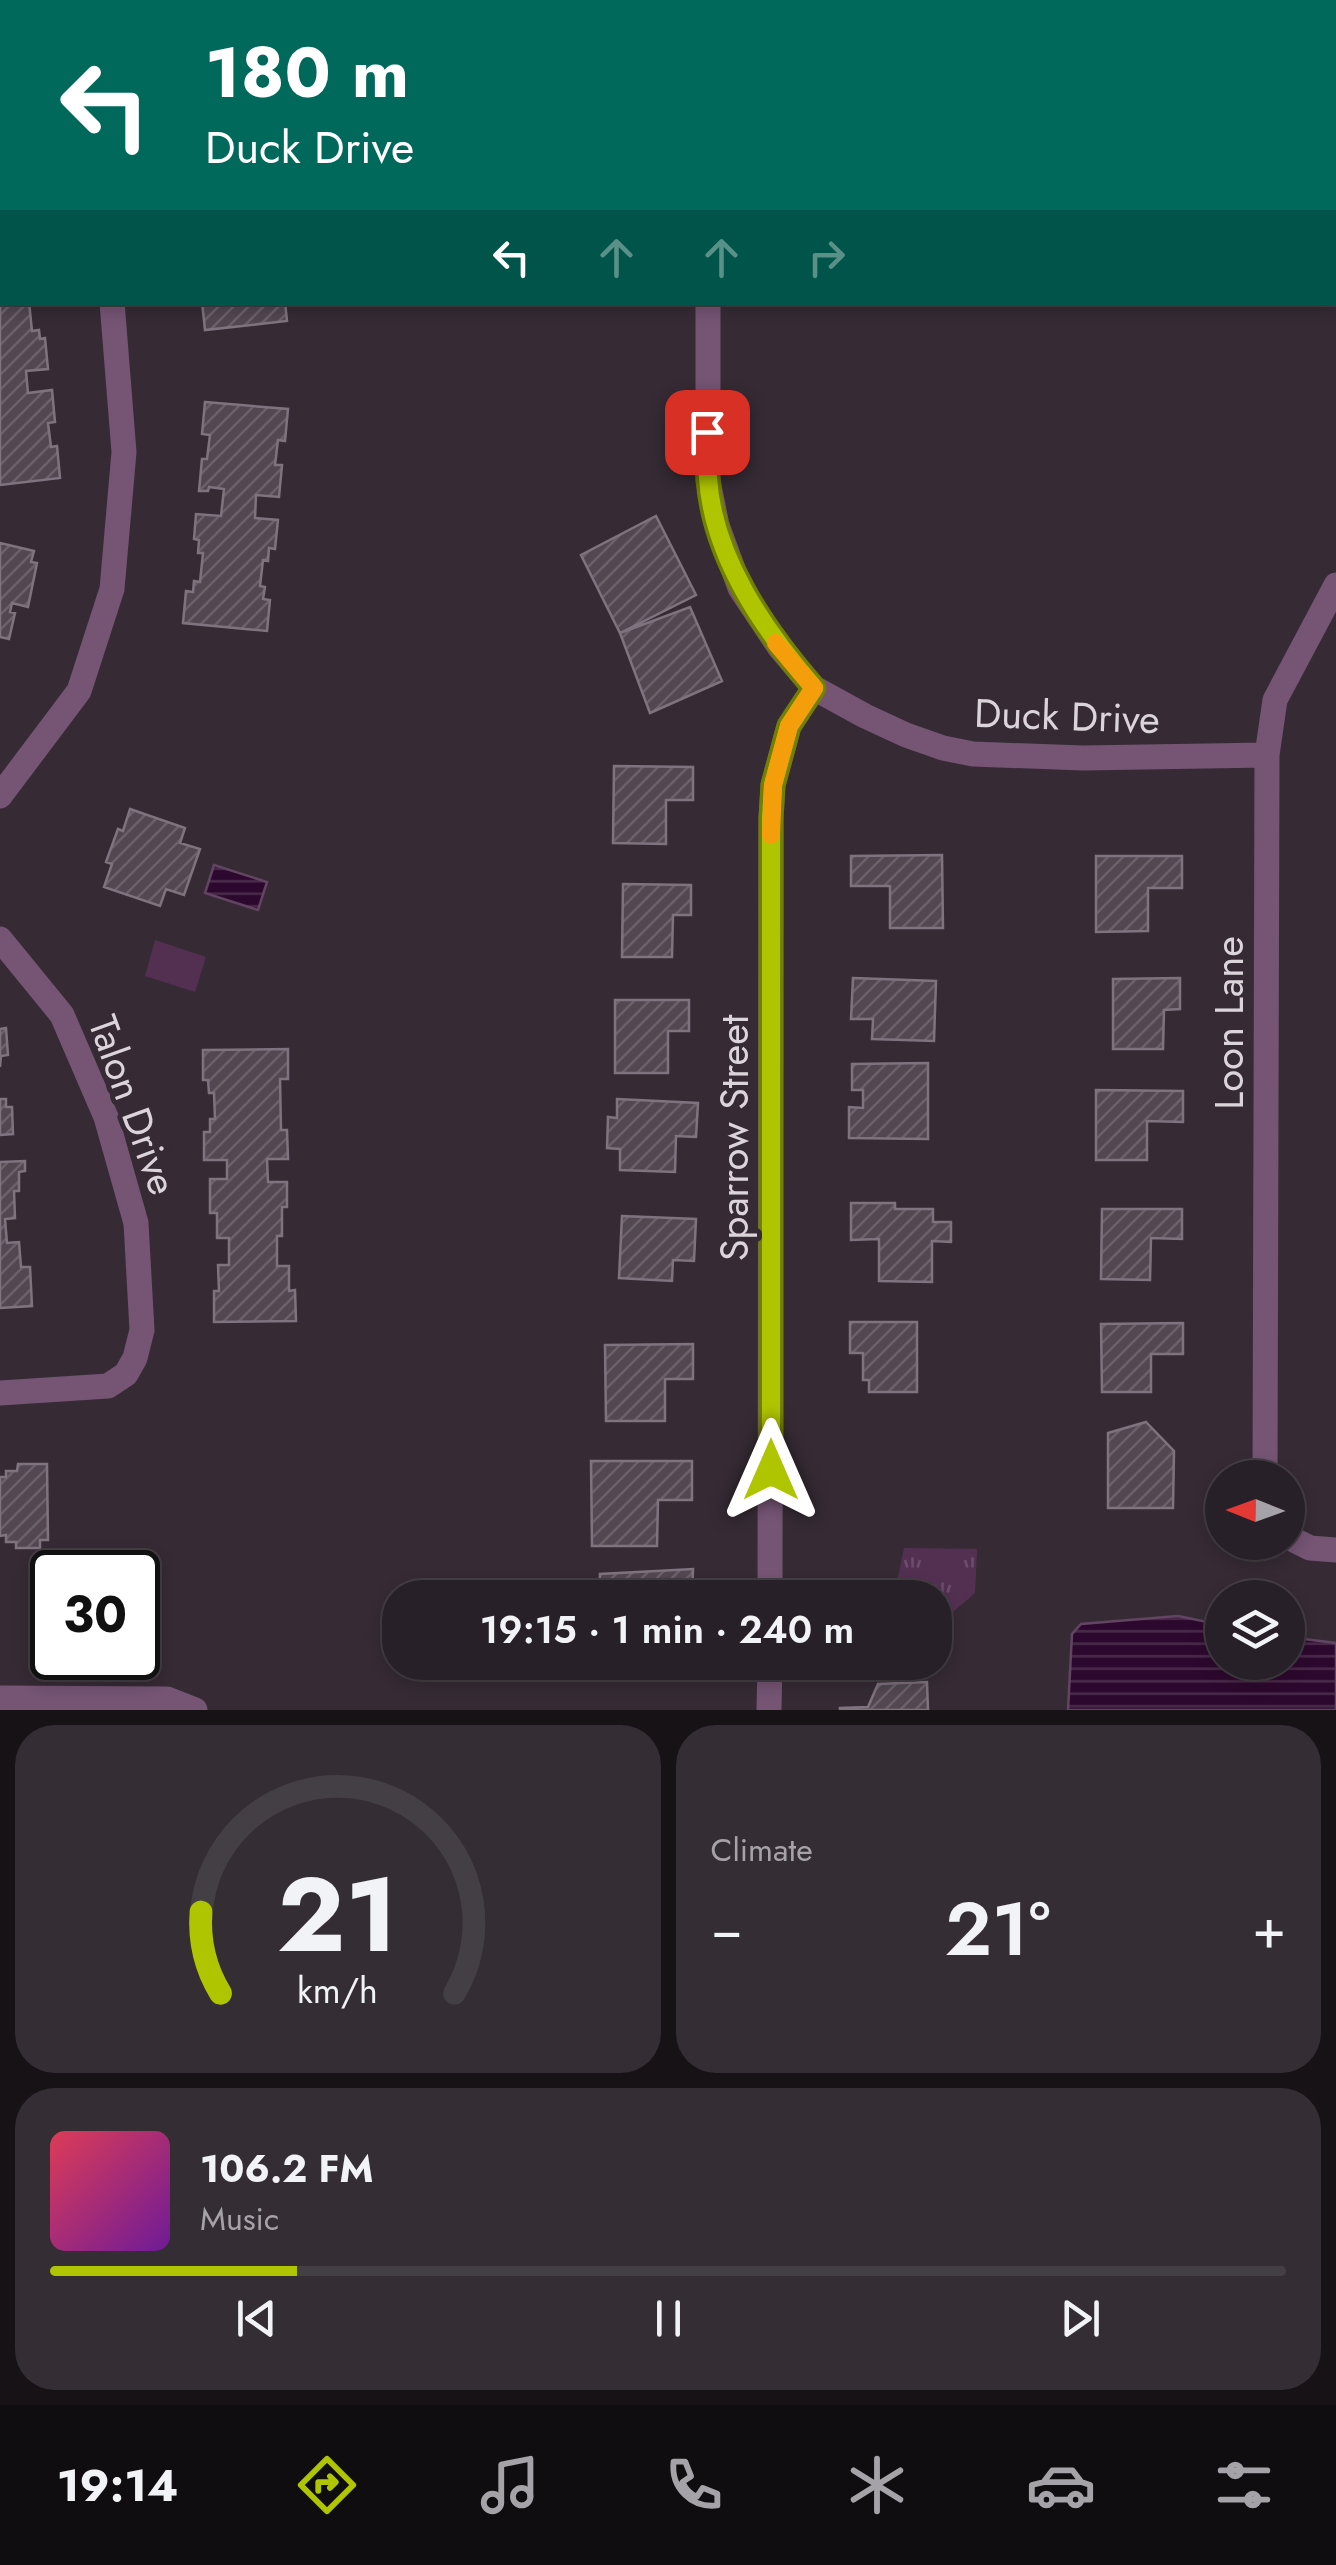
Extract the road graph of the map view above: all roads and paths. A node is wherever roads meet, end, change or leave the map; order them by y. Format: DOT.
graph roads {
  1 [pos="112,305"];
  2 [pos="708,305"];
  3 [pos="1336,584"];
  4 [pos="814,688"];
  5 [pos="1267,755"];
  6 [pos="0,796"];
  7 [pos="0,940"];
  8 [pos="0,1393"];
  9 [pos="1265,1460"];
  10 [pos="1305,1546"];
  11 [pos="1336,1550"];
  12 [pos="770,1580"];
  13 [pos="770,1680"];
  14 [pos="0,1698"];
  15 [pos="195,1710"];
  16 [pos="769,1710"];
  1 -- 6 [label="street"];
  2 -- 4 [label="street, Duck Drive"];
  3 -- 5 [label="street, Loon Lane"];
  4 -- 5 [label="street, Duck Drive"];
  4 -- 12 [label="street, Sparrow Street"];
  5 -- 9 [label="street, Loon Lane"];
  7 -- 8 [label="street, Talon Drive"];
  10 -- 11 [label="street"];
  13 -- 16 [label="street"];
  14 -- 15 [label="street"];
}
